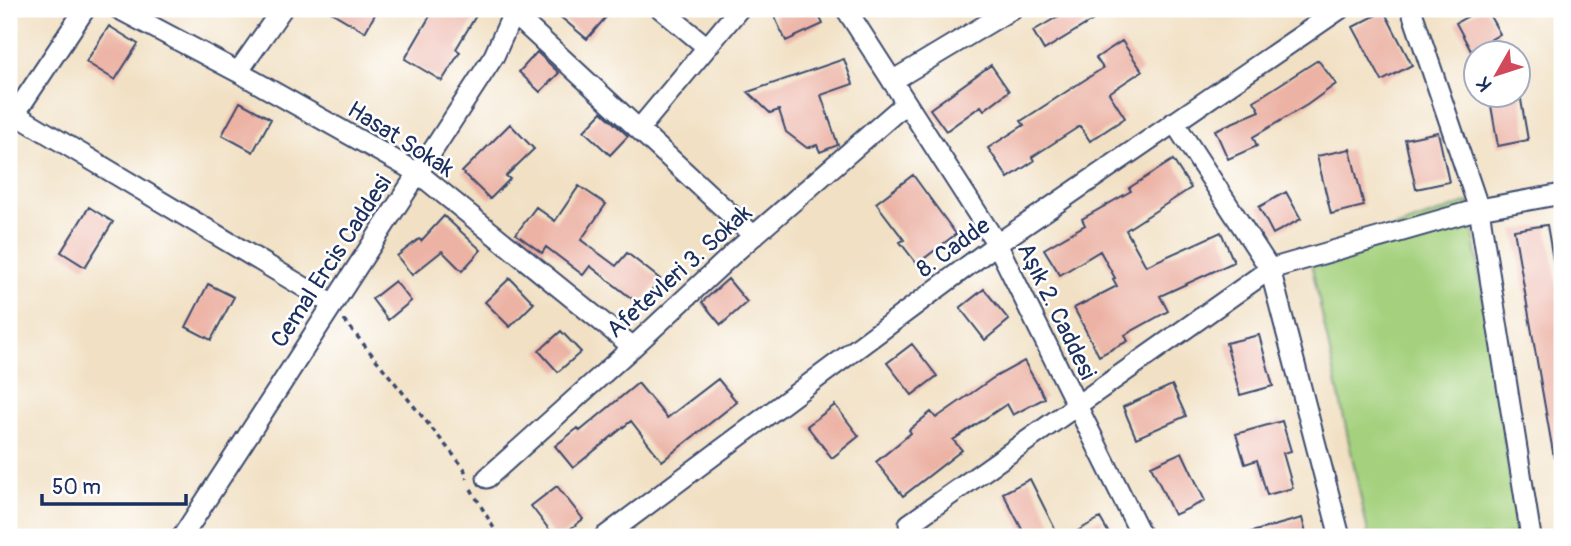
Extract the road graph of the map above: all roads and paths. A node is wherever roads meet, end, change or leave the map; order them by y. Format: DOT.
graph roads {
  1 [pos="85,9"];
  2 [pos="119,9"];
  3 [pos="282,9"];
  4 [pos="661,9"];
  5 [pos="739,9"];
  6 [pos="846,9"];
  7 [pos="1012,9"];
  8 [pos="1340,9"];
  9 [pos="1411,9"];
  10 [pos="514,11"];
  11 [pos="707,47"];
  12 [pos="238,72"];
  13 [pos="892,81"];
  14 [pos="906,103"];
  15 [pos="1174,122"];
  16 [pos="639,129"];
  17 [pos="418,173"];
  18 [pos="1562,194"];
  19 [pos="1479,209"];
  20 [pos="754,236"];
  21 [pos="997,244"];
  22 [pos="1270,269"];
  23 [pos="331,304"];
  24 [pos="633,347"];
  25 [pos="1077,405"];
  26 [pos="487,478"];
  27 [pos="909,524"];
  28 [pos="181,537"];
  29 [pos="499,537"];
  30 [pos="604,537"];
  31 [pos="1142,537"];
  32 [pos="1340,537"];
  33 [pos="1531,537"];
  1 -- 23 [label="street"];
  2 -- 12 [label="street, Hasat Sokak"];
  3 -- 12 [label="street"];
  4 -- 11 [label="street"];
  5 -- 11 [label="street"];
  6 -- 13 [label="street, Aşık 2. Caddesi"];
  7 -- 13 [label="street"];
  8 -- 15 [label="street, 8. Cadde"];
  9 -- 19 [label="street"];
  10 -- 16 [label="street"];
  10 -- 17 [label="street, Cemal Ercis Caddesi"];
  11 -- 16 [label="street"];
  12 -- 17 [label="street, Hasat Sokak"];
  13 -- 14 [label="street, Aşık 2. Caddesi"];
  14 -- 20 [label="street, Afetevleri 3. Sokak"];
  14 -- 21 [label="street, Aşık 2. Caddesi"];
  15 -- 21 [label="street, 8. Cadde"];
  15 -- 22 [label="street"];
  16 -- 20 [label="street"];
  17 -- 23 [label="street, Cemal Ercis Caddesi"];
  17 -- 24 [label="street, Hasat Sokak"];
  18 -- 19 [label="street"];
  19 -- 22 [label="street"];
  19 -- 33 [label="street"];
  20 -- 24 [label="street, Afetevleri 3. Sokak"];
  21 -- 25 [label="street, Aşık 2. Caddesi"];
  21 -- 30 [label="street, 8. Cadde"];
  22 -- 25 [label="street"];
  22 -- 32 [label="street"];
  23 -- 28 [label="street, Cemal Ercis Caddesi"];
  23 -- 29 [label="path"];
  24 -- 26 [label="street, Afetevleri 3. Sokak"];
  25 -- 27 [label="street"];
  25 -- 31 [label="street, Aşık 2. Caddesi"];
}
